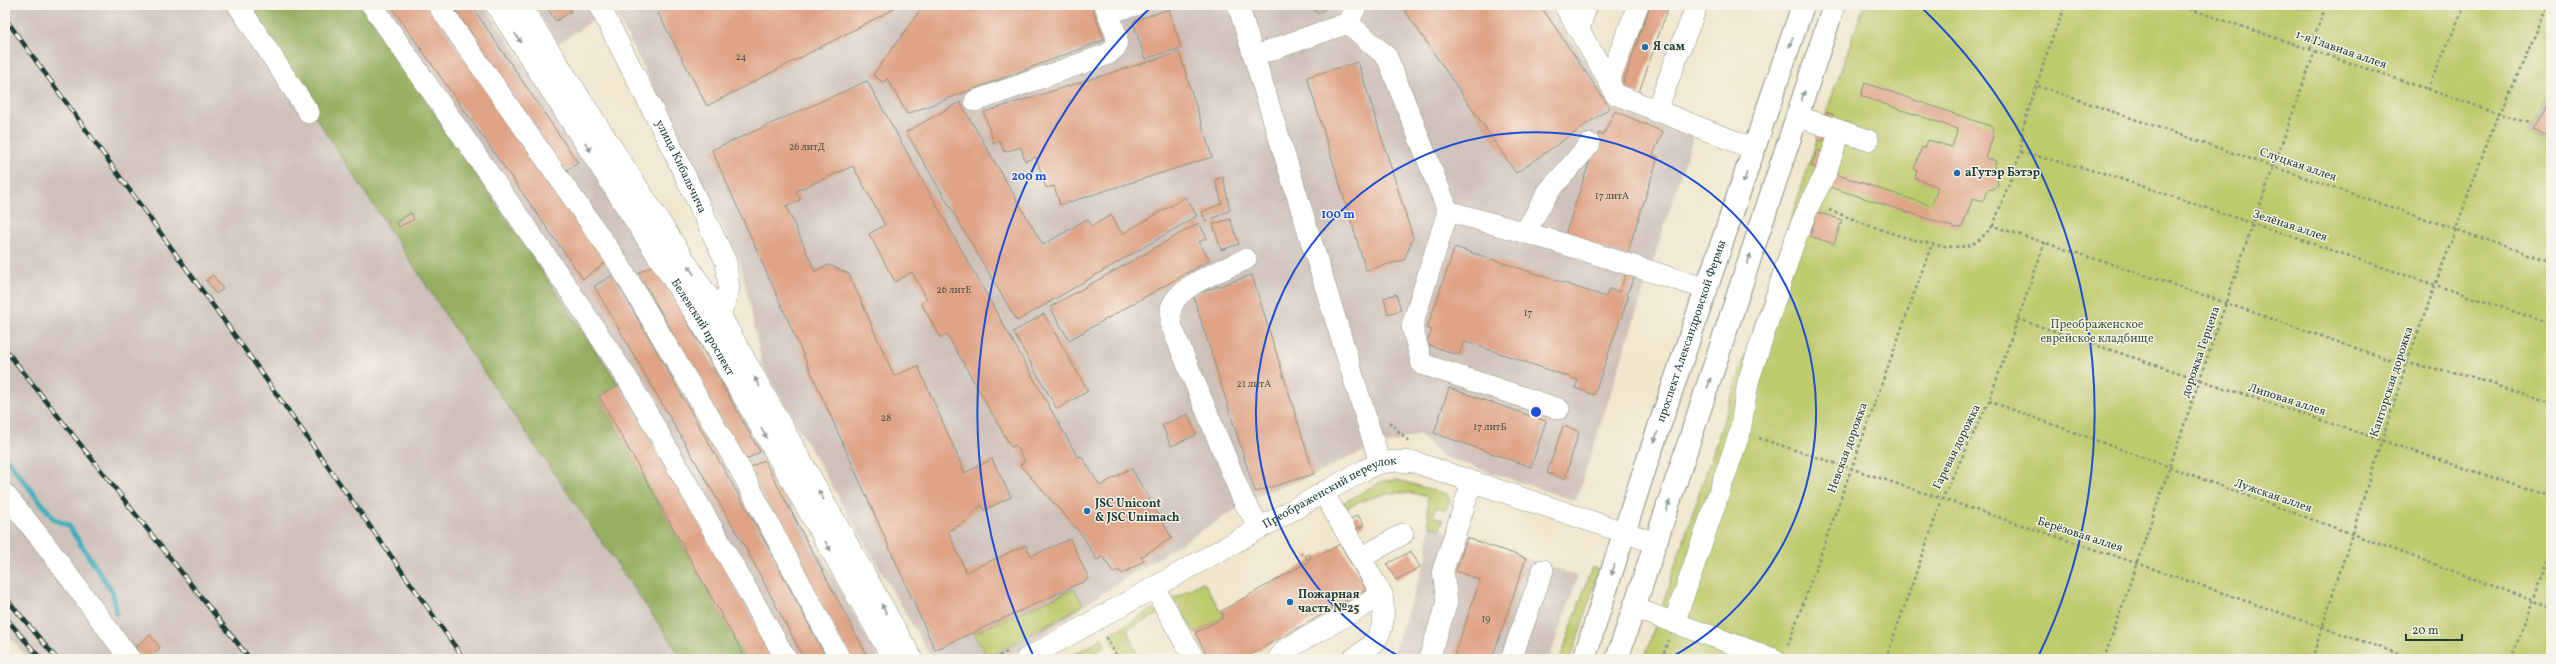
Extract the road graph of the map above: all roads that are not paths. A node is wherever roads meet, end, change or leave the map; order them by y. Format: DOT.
graph roads {
  1 [pos="238,5"];
  2 [pos="372,5"];
  3 [pos="438,5"];
  4 [pos="496,5"];
  5 [pos="520,5"];
  6 [pos="599,5"];
  7 [pos="1136,5"];
  8 [pos="1238,5"];
  9 [pos="1357,5"];
  10 [pos="1564,5"];
  11 [pos="1587,5"];
  12 [pos="1638,5"];
  13 [pos="1697,5"];
  14 [pos="1803,5"];
  15 [pos="1834,5"];
  16 [pos="1107,9"];
  17 [pos="1348,23"];
  18 [pos="1579,29"];
  19 [pos="1268,51"];
  20 [pos="1610,81"];
  21 [pos="975,101"];
  22 [pos="1656,112"];
  23 [pos="309,113"];
  24 [pos="1796,116"];
  25 [pos="1840,131"];
  26 [pos="1868,140"];
  27 [pos="1590,144"];
  28 [pos="1754,149"];
  29 [pos="1448,211"];
  30 [pos="1525,233"];
  31 [pos="1246,259"];
  32 [pos="1707,290"];
  33 [pos="712,321"];
  34 [pos="1559,409"];
  35 [pos="1380,463"];
  36 [pos="1472,482"];
  37 [pos="1322,492"];
  38 [pos="5,494"];
  39 [pos="1260,528"];
  40 [pos="1625,533"];
  41 [pos="1403,534"];
  42 [pos="1656,543"];
  43 [pos="1361,558"];
  44 [pos="1543,570"];
  45 [pos="1154,587"];
  46 [pos="1382,595"];
  47 [pos="1634,608"];
  48 [pos="1668,620"];
  49 [pos="1780,655"];
  50 [pos="130,659"];
  51 [pos="786,659"];
  52 [pos="840,659"];
  53 [pos="893,659"];
  54 [pos="912,659"];
  55 [pos="1026,659"];
  56 [pos="1194,659"];
  57 [pos="1278,659"];
  58 [pos="1353,659"];
  59 [pos="1429,659"];
  60 [pos="1511,659"];
  61 [pos="1584,659"];
  62 [pos="1617,659"];
  1 -- 23 [label="street"];
  2 -- 51 [label="street"];
  3 -- 52 [label="street"];
  4 -- 33 [label="street, Белевский проспект, one-way"];
  33 -- 5 [label="street, Белевский проспект, one-way"];
  6 -- 33 [label="street, улица Кибальчича"];
  7 -- 16 [label="street"];
  8 -- 35 [label="street"];
  9 -- 17 [label="street"];
  10 -- 18 [label="street"];
  11 -- 18 [label="street"];
  12 -- 20 [label="street"];
  13 -- 22 [label="street"];
  14 -- 28 [label="main road, проспект Александровской Фермы, one-way"];
  24 -- 15 [label="main road, one-way"];
  16 -- 21 [label="street"];
  17 -- 19 [label="street"];
  17 -- 29 [label="street"];
  18 -- 20 [label="street"];
  20 -- 22 [label="street"];
  22 -- 28 [label="street"];
  24 -- 25 [label="street"];
  42 -- 24 [label="main road, one-way"];
  25 -- 26 [label="street"];
  25 -- 48 [label="street"];
  27 -- 30 [label="street"];
  28 -- 32 [label="main road, проспект Александровской Фермы, one-way"];
  29 -- 30 [label="street"];
  29 -- 34 [label="street"];
  30 -- 32 [label="street"];
  31 -- 39 [label="street"];
  32 -- 40 [label="main road, проспект Александровской Фермы, one-way"];
  33 -- 53 [label="street, Белевский проспект, one-way"];
  54 -- 33 [label="street, Белевский проспект, one-way"];
  35 -- 36 [label="street, Преображенский переулок"];
  35 -- 37 [label="street, Преображенский переулок"];
  36 -- 40 [label="street, Преображенский переулок"];
  36 -- 59 [label="street"];
  37 -- 39 [label="street, Преображенский переулок"];
  37 -- 43 [label="street"];
  38 -- 50 [label="street"];
  39 -- 45 [label="street, Преображенский переулок"];
  40 -- 42 [label="street, Преображенский переулок"];
  40 -- 61 [label="main road, проспект Александровской Фермы, one-way"];
  41 -- 43 [label="street"];
  42 -- 47 [label="main road"];
  43 -- 46 [label="street"];
  44 -- 60 [label="street"];
  45 -- 55 [label="street, Преображенский переулок"];
  45 -- 56 [label="street"];
  46 -- 57 [label="street"];
  46 -- 58 [label="street"];
  47 -- 48 [label="street"];
  47 -- 62 [label="main road"];
  48 -- 49 [label="street"];
}
